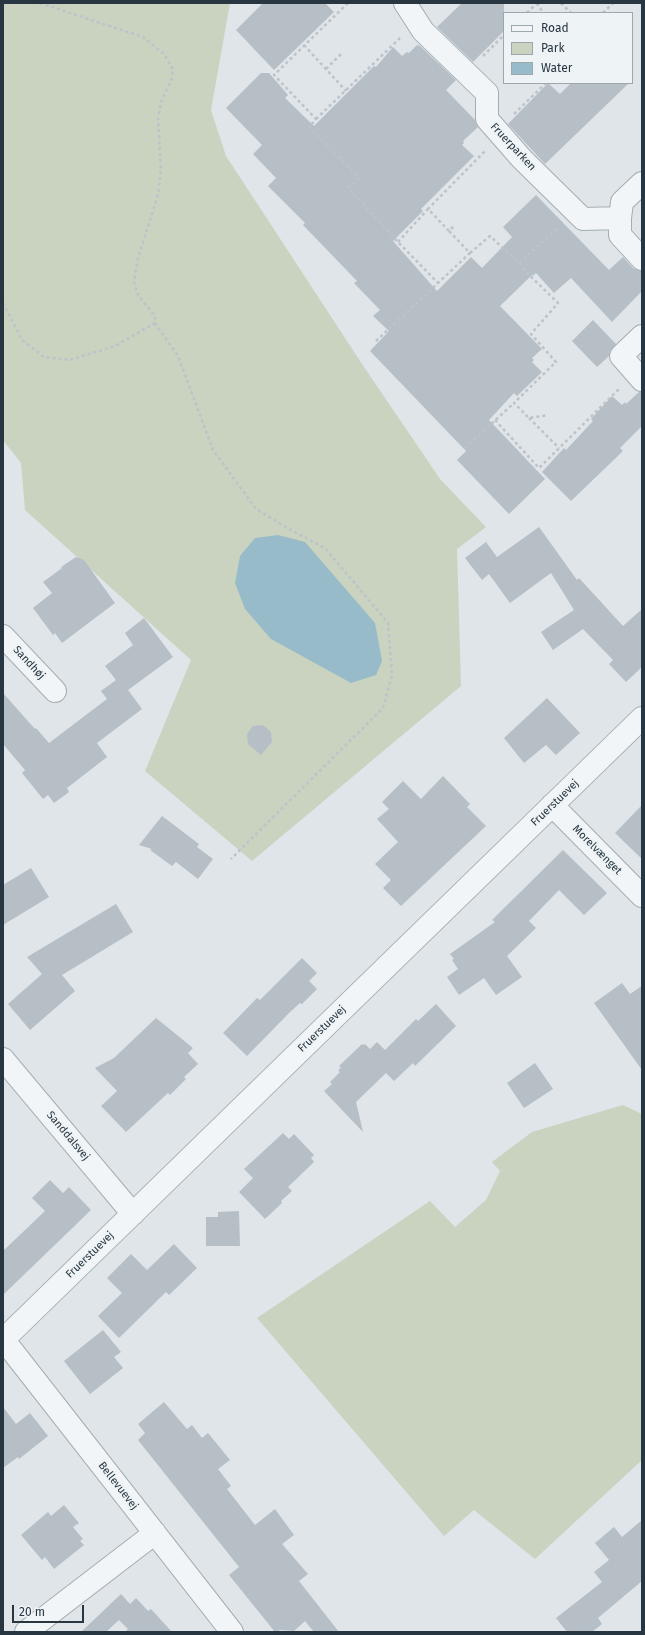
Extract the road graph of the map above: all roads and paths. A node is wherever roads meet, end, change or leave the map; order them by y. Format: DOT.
graph roads {
  1 [pos="40,3"];
  2 [pos="348,3"];
  3 [pos="405,3"];
  4 [pos="537,3"];
  5 [pos="561,3"];
  6 [pos="613,3"];
  7 [pos="528,12"];
  8 [pos="542,12"];
  9 [pos="570,12"];
  10 [pos="604,12"];
  11 [pos="417,22"];
  12 [pos="503,37"];
  13 [pos="304,45"];
  14 [pos="341,54"];
  15 [pos="326,69"];
  16 [pos="466,73"];
  17 [pos="545,84"];
  18 [pos="346,91"];
  19 [pos="316,119"];
  20 [pos="498,133"];
  21 [pos="642,183"];
  22 [pos="428,209"];
  23 [pos="575,211"];
  24 [pos="620,218"];
  25 [pos="455,225"];
  26 [pos="449,231"];
  27 [pos="398,242"];
  28 [pos="470,253"];
  29 [pos="642,259"];
  30 [pos="519,263"];
  31 [pos="438,283"];
  32 [pos="3,303"];
  33 [pos="155,323"];
  34 [pos="642,336"];
  35 [pos="376,341"];
  36 [pos="639,376"];
  37 [pos="514,403"];
  38 [pos="548,415"];
  39 [pos="529,418"];
  40 [pos="495,420"];
  41 [pos="465,448"];
  42 [pos="559,448"];
  43 [pos="3,636"];
  44 [pos="54,691"];
  45 [pos="642,718"];
  46 [pos="552,805"];
  47 [pos="231,860"];
  48 [pos="642,896"];
  49 [pos="3,1059"];
  50 [pos="133,1214"];
  51 [pos="3,1339"];
  52 [pos="155,1532"];
  53 [pos="26,1632"];
  54 [pos="232,1632"];
  1 -- 33 [label="path"];
  2 -- 13 [label="path"];
  3 -- 11 [label="street, Fruerparken"];
  4 -- 7 [label="path"];
  4 -- 8 [label="path"];
  5 -- 9 [label="path"];
  6 -- 10 [label="path"];
  11 -- 16 [label="street, Fruerparken"];
  11 -- 18 [label="path"];
  12 -- 16 [label="path"];
  13 -- 15 [label="path"];
  13 -- 19 [label="path"];
  14 -- 15 [label="path"];
  15 -- 18 [label="path"];
  16 -- 20 [label="street, Fruerparken"];
  17 -- 20 [label="path"];
  18 -- 19 [label="path"];
  19 -- 27 [label="path"];
  20 -- 22 [label="path"];
  20 -- 23 [label="street, Fruerparken"];
  21 -- 24 [label="street"];
  22 -- 26 [label="path"];
  22 -- 27 [label="path"];
  23 -- 24 [label="street, Fruerparken"];
  23 -- 30 [label="path"];
  24 -- 29 [label="street"];
  25 -- 26 [label="path"];
  26 -- 28 [label="path"];
  27 -- 31 [label="path"];
  28 -- 30 [label="path"];
  28 -- 31 [label="path"];
  30 -- 37 [label="path"];
  31 -- 35 [label="path"];
  32 -- 33 [label="path"];
  33 -- 47 [label="path"];
  34 -- 36 [label="street"];
  36 -- 42 [label="path"];
  37 -- 39 [label="path"];
  37 -- 40 [label="path"];
  38 -- 39 [label="path"];
  39 -- 42 [label="path"];
  40 -- 41 [label="path"];
  40 -- 42 [label="path"];
  43 -- 44 [label="street, Sandhøj"];
  45 -- 46 [label="street, Fruerstuevej"];
  46 -- 48 [label="street, Morelvænget"];
  46 -- 50 [label="street, Fruerstuevej"];
  49 -- 50 [label="street, Sanddalsvej"];
  50 -- 51 [label="street, Fruerstuevej"];
  51 -- 52 [label="street, Bellevuevej"];
  52 -- 53 [label="street"];
  52 -- 54 [label="street, Bellevuevej"];
}
